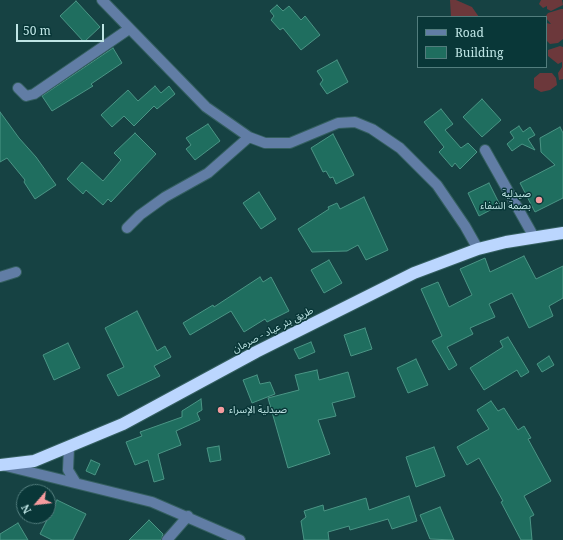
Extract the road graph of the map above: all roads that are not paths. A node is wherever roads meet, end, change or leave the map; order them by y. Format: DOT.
graph roads {
  1 [pos="102,0"];
  2 [pos="128,29"];
  3 [pos="18,88"];
  4 [pos="249,137"];
  5 [pos="485,150"];
  6 [pos="127,228"];
  7 [pos="563,233"];
  8 [pos="534,237"];
  9 [pos="478,249"];
  10 [pos="16,272"];
  11 [pos="0,277"];
  12 [pos="69,447"];
  13 [pos="2,465"];
  14 [pos="76,483"];
  15 [pos="188,516"];
  16 [pos="167,540"];
  17 [pos="240,540"];
  1 -- 2 [label="street"];
  2 -- 3 [label="street"];
  2 -- 4 [label="street"];
  4 -- 6 [label="street"];
  4 -- 9 [label="street"];
  5 -- 8 [label="street"];
  7 -- 8 [label="highway, طريق بئر عياد - صرمان"];
  8 -- 9 [label="highway, طريق بئر عياد - صرمان"];
  9 -- 12 [label="highway, طريق بئر عياد - صرمان"];
  10 -- 11 [label="street"];
  12 -- 13 [label="highway, طريق بئر عياد - صرمان"];
  12 -- 14 [label="street"];
  13 -- 14 [label="street"];
  14 -- 15 [label="street"];
  15 -- 16 [label="street"];
  15 -- 17 [label="street"];
}
